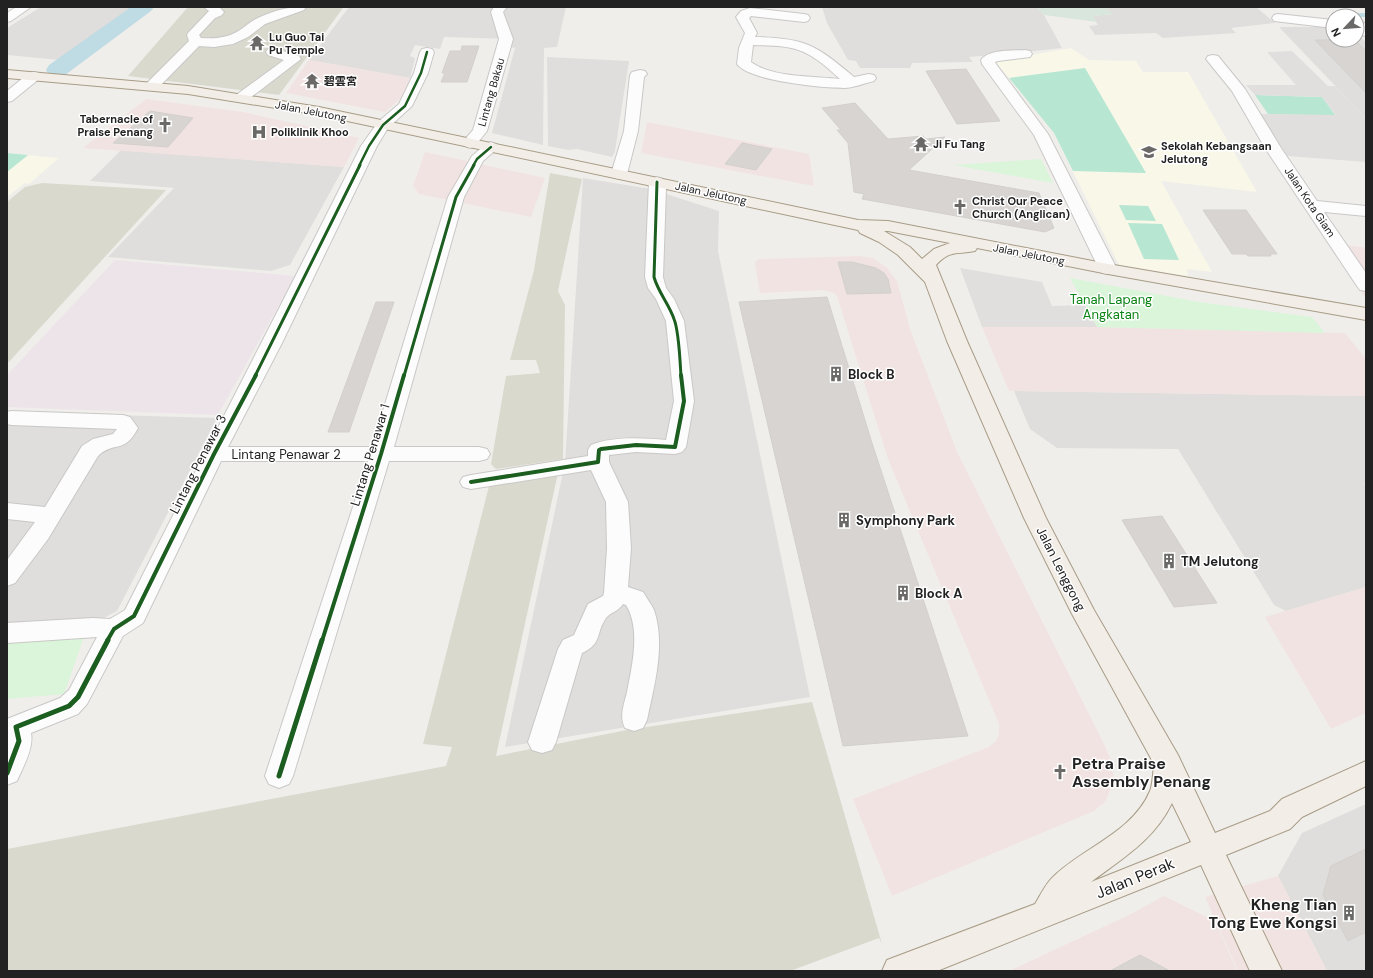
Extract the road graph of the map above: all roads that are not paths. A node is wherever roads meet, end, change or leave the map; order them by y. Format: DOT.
graph roads {
  1 [pos="25,7"];
  2 [pos="210,7"];
  3 [pos="300,7"];
  4 [pos="501,7"];
  5 [pos="752,10"];
  6 [pos="7,18"];
  7 [pos="1278,18"];
  8 [pos="1325,23"];
  9 [pos="763,28"];
  10 [pos="785,28"];
  11 [pos="748,34"];
  12 [pos="196,42"];
  13 [pos="273,52"];
  14 [pos="427,52"];
  15 [pos="1025,54"];
  16 [pos="1213,59"];
  17 [pos="7,74"];
  18 [pos="640,74"];
  19 [pos="34,76"];
  20 [pos="869,78"];
  21 [pos="851,82"];
  22 [pos="152,86"];
  23 [pos="7,98"];
  24 [pos="241,98"];
  25 [pos="383,125"];
  26 [pos="470,143"];
  27 [pos="491,147"];
  28 [pos="620,174"];
  29 [pos="657,182"];
  30 [pos="1313,206"];
  31 [pos="1366,211"];
  32 [pos="858,225"];
  33 [pos="1108,269"];
  34 [pos="933,280"];
  35 [pos="1366,286"];
  36 [pos="1236,292"];
  37 [pos="1366,314"];
  38 [pos="11,418"];
  39 [pos="214,454"];
  40 [pos="381,454"];
  41 [pos="478,454"];
  42 [pos="598,462"];
  43 [pos="471,482"];
  44 [pos="7,511"];
  45 [pos="49,515"];
  46 [pos="7,577"];
  47 [pos="616,593"];
  48 [pos="114,629"];
  49 [pos="7,633"];
  50 [pos="634,720"];
  51 [pos="11,725"];
  52 [pos="542,742"];
  53 [pos="1168,763"];
  54 [pos="7,773"];
  55 [pos="1366,773"];
  56 [pos="278,776"];
  57 [pos="1204,838"];
  58 [pos="1046,914"];
  59 [pos="898,971"];
  60 [pos="1266,971"];
  1 -- 6 [label="street"];
  2 -- 12 [label="street"];
  3 -- 12 [label="street"];
  4 -- 26 [label="street, Lintang Bakau"];
  5 -- 10 [label="street"];
  5 -- 11 [label="street"];
  7 -- 8 [label="street"];
  9 -- 11 [label="street"];
  11 -- 21 [label="street"];
  11 -- 21 [label="street"];
  12 -- 22 [label="street"];
  13 -- 24 [label="street"];
  14 -- 25 [label="street, Lintang Penawar 3"];
  15 -- 33 [label="street"];
  16 -- 30 [label="street, Jalan Kota Giam"];
  17 -- 19 [label="main road, Jalan Jelutong"];
  18 -- 28 [label="street"];
  19 -- 22 [label="main road, Jalan Jelutong"];
  19 -- 23 [label="street"];
  20 -- 21 [label="street"];
  22 -- 24 [label="main road, Jalan Jelutong"];
  24 -- 25 [label="main road, Jalan Jelutong"];
  25 -- 26 [label="main road, Jalan Jelutong"];
  25 -- 39 [label="street, Lintang Penawar 3"];
  26 -- 27 [label="main road, Jalan Jelutong"];
  27 -- 28 [label="main road, Jalan Jelutong"];
  27 -- 40 [label="street, Lintang Penawar 1"];
  28 -- 29 [label="main road, Jalan Jelutong"];
  29 -- 32 [label="main road, Jalan Jelutong"];
  29 -- 42 [label="street"];
  30 -- 31 [label="street"];
  30 -- 35 [label="street, Jalan Kota Giam"];
  32 -- 33 [label="main road, Jalan Jelutong"];
  32 -- 34 [label="main road, Jalan Lenggong"];
  33 -- 36 [label="main road, Jalan Jelutong"];
  34 -- 36 [label="main road, Jalan Lenggong"];
  34 -- 53 [label="main road, Jalan Lenggong"];
  36 -- 37 [label="main road, Jalan Jelutong"];
  38 -- 45 [label="street"];
  39 -- 40 [label="street, Lintang Penawar 2"];
  39 -- 48 [label="street, Lintang Penawar 3"];
  40 -- 41 [label="street, Lintang Penawar 2"];
  40 -- 56 [label="street, Lintang Penawar 1"];
  42 -- 43 [label="street"];
  42 -- 47 [label="street"];
  44 -- 45 [label="street"];
  45 -- 46 [label="street"];
  47 -- 50 [label="street"];
  47 -- 52 [label="street"];
  48 -- 49 [label="street"];
  48 -- 51 [label="street, Lintang Penawar 3"];
  51 -- 54 [label="street, Lintang Penawar 3"];
  53 -- 57 [label="main road, Jalan Lenggong"];
  53 -- 58 [label="main road"];
  55 -- 57 [label="main road, Jalan Perak"];
  57 -- 58 [label="main road, Jalan Perak"];
  57 -- 60 [label="main road, Jalan Lenggong"];
  58 -- 59 [label="main road, Jalan Perak"];
}
